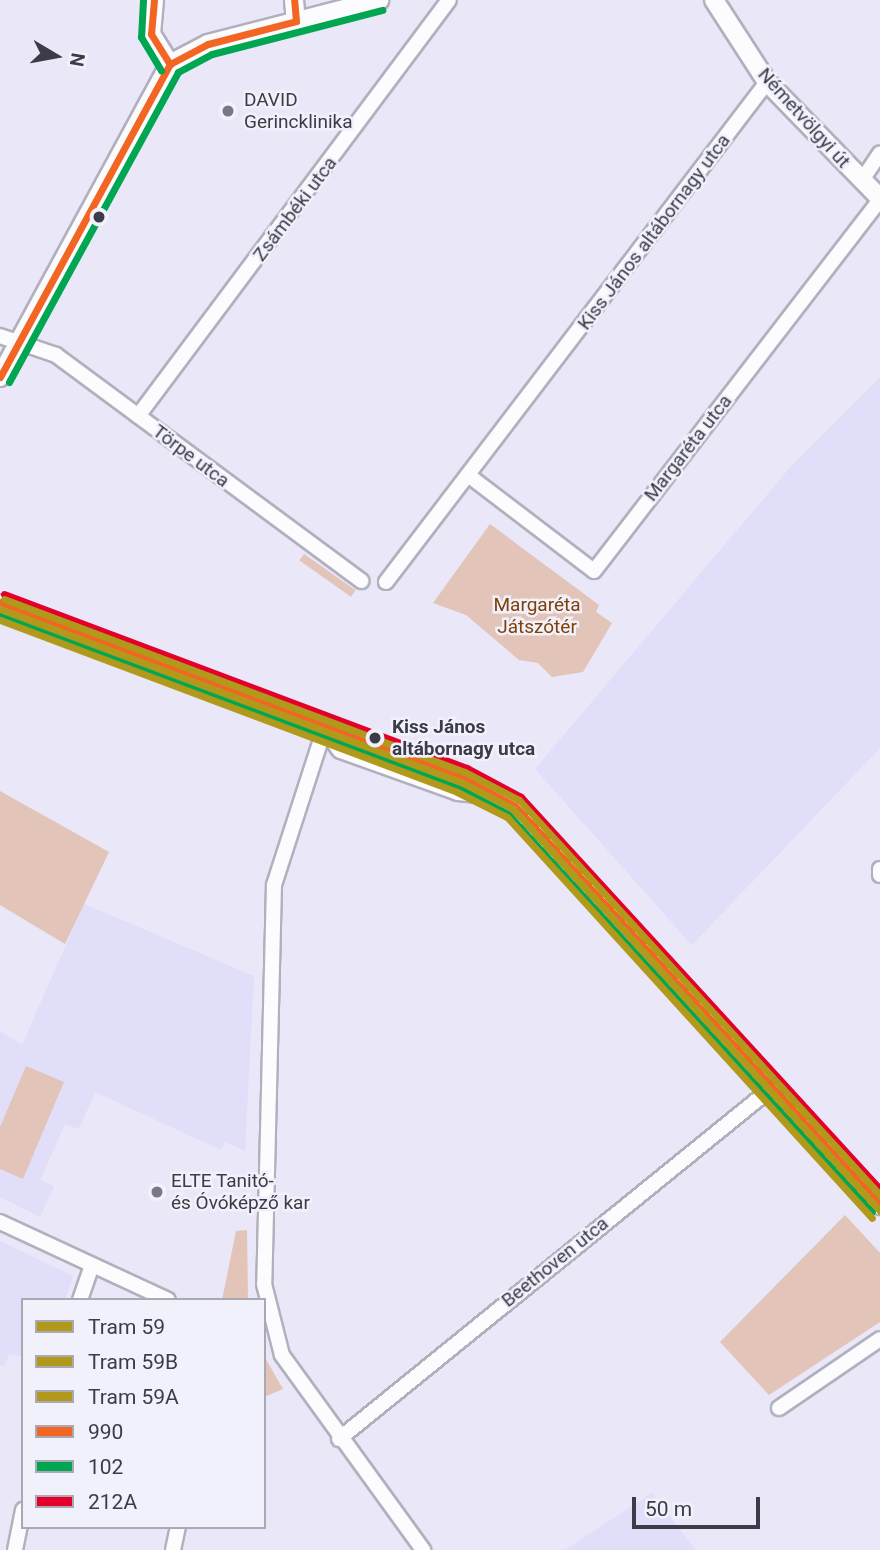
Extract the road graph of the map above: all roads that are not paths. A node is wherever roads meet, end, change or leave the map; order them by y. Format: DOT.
graph roads {
  1 [pos="154,0"];
  2 [pos="294,0"];
  3 [pos="379,0"];
  4 [pos="449,0"];
  5 [pos="714,0"];
  6 [pos="727,0"];
  7 [pos="296,21"];
  8 [pos="734,33"];
  9 [pos="170,64"];
  10 [pos="768,82"];
  11 [pos="880,153"];
  12 [pos="862,180"];
  13 [pos="880,199"];
  14 [pos="8,338"];
  15 [pos="0,377"];
  16 [pos="138,416"];
  17 [pos="468,475"];
  18 [pos="361,581"];
  19 [pos="387,582"];
  20 [pos="1,605"];
  21 [pos="326,727"];
  22 [pos="773,1087"];
  23 [pos="878,1199"];
  24 [pos="0,1222"];
  25 [pos="92,1265"];
  26 [pos="81,1298"];
  27 [pos="164,1298"];
  28 [pos="265,1298"];
  29 [pos="266,1313"];
  30 [pos="880,1339"];
  31 [pos="779,1408"];
  32 [pos="339,1439"];
  33 [pos="21,1520"];
  34 [pos="178,1529"];
  35 [pos="15,1550"];
  36 [pos="173,1550"];
  37 [pos="424,1550"];
  1 -- 9 [label="street"];
  2 -- 7 [label="street"];
  3 -- 7 [label="street"];
  4 -- 16 [label="street, Zsámbéki utca"];
  5 -- 8 [label="street, Németvölgyi út"];
  6 -- 8 [label="street, Németvölgyi út"];
  7 -- 9 [label="street"];
  8 -- 10 [label="street, Németvölgyi út"];
  9 -- 14 [label="street"];
  10 -- 12 [label="street, Németvölgyi út"];
  10 -- 17 [label="street, Kiss János altábornagy utca"];
  11 -- 12 [label="street"];
  12 -- 13 [label="street, Németvölgyi út"];
  13 -- 17 [label="street, Margaréta utca"];
  14 -- 15 [label="street"];
  14 -- 16 [label="street, Törpe utca"];
  16 -- 18 [label="street, Törpe utca"];
  17 -- 19 [label="street, Kiss János altábornagy utca"];
  20 -- 21 [label="street"];
  21 -- 22 [label="street"];
  21 -- 28 [label="street"];
  22 -- 23 [label="street"];
  22 -- 32 [label="street, Beethoven utca"];
  24 -- 25 [label="street"];
  25 -- 26 [label="street"];
  25 -- 27 [label="street"];
  29 -- 32 [label="street"];
  30 -- 31 [label="street"];
  32 -- 37 [label="street"];
  33 -- 35 [label="street"];
  34 -- 36 [label="street"];
}
